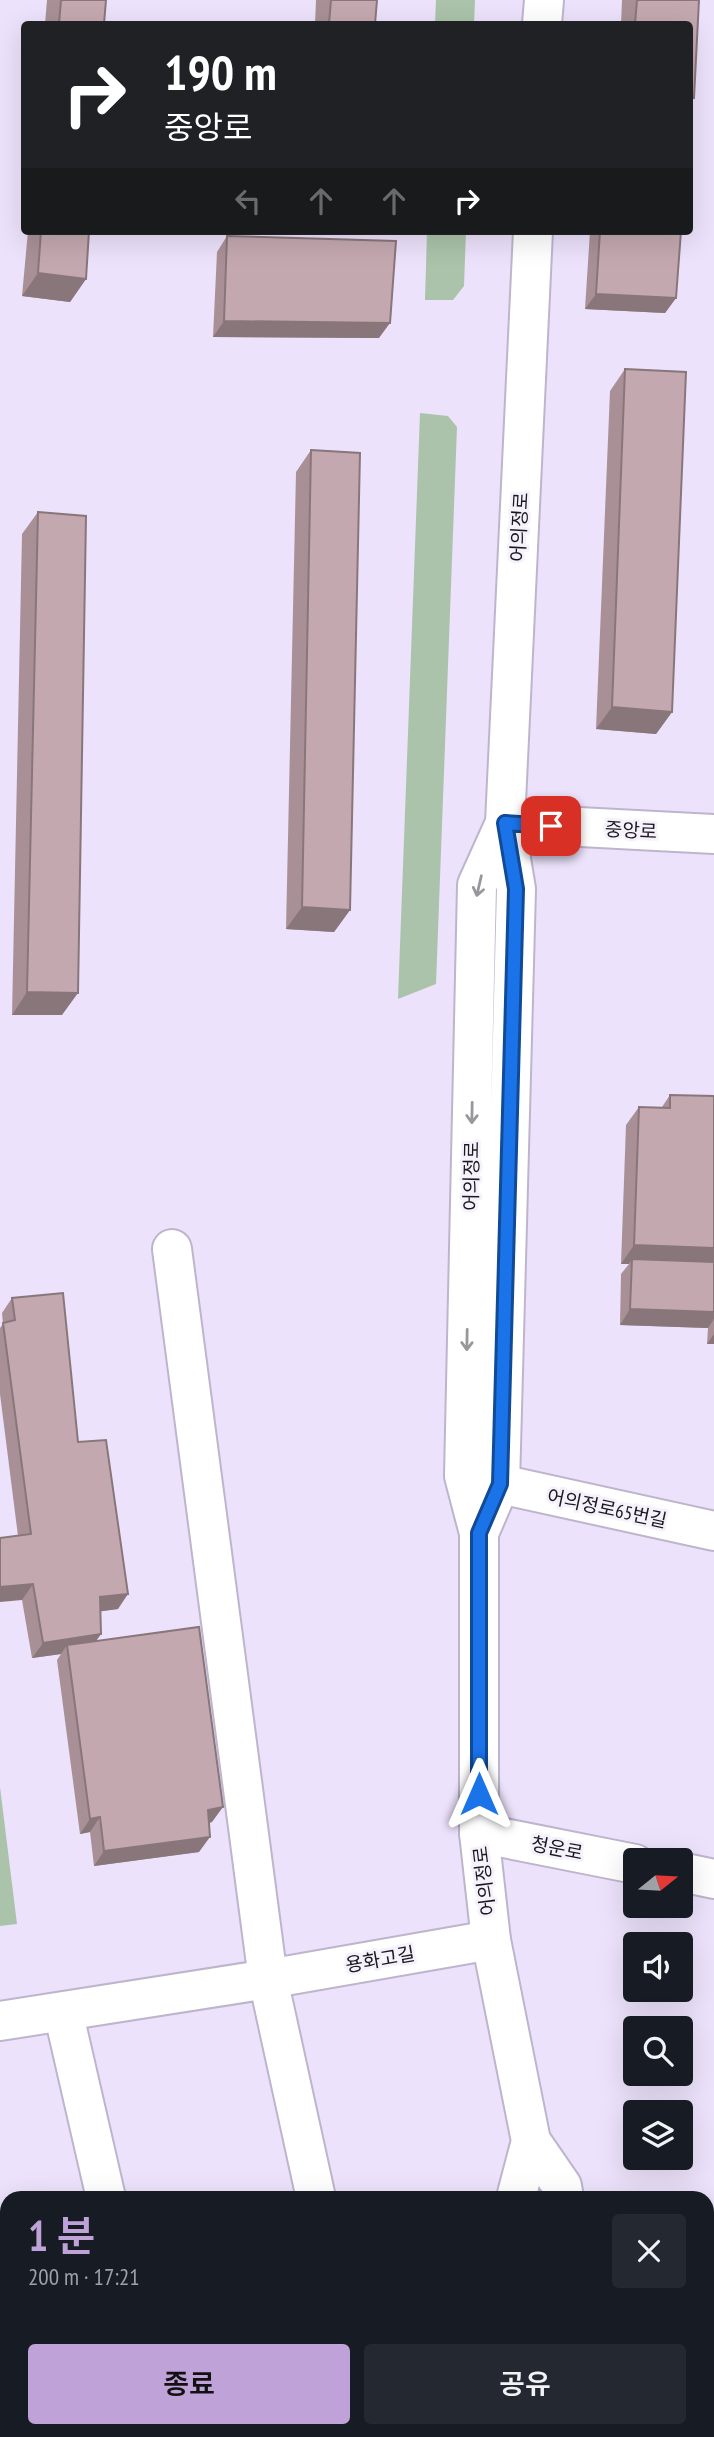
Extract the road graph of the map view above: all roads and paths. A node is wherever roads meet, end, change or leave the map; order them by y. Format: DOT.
graph roads {
  1 [pos="544,0"];
  2 [pos="542,21"];
  3 [pos="533,235"];
  4 [pos="505,823"];
  5 [pos="714,834"];
  6 [pos="172,1249"];
  7 [pos="500,1484"];
  8 [pos="714,1531"];
  9 [pos="479,1533"];
  10 [pos="479,1833"];
  11 [pos="623,1862"];
  12 [pos="693,1875"];
  13 [pos="714,1879"];
  14 [pos="491,1940"];
  15 [pos="268,1979"];
  16 [pos="63,2011"];
  17 [pos="0,2021"];
  18 [pos="531,2141"];
  19 [pos="104,2191"];
  20 [pos="314,2191"];
  21 [pos="518,2191"];
  22 [pos="563,2191"];
  1 -- 2 [label="main road"];
  3 -- 4 [label="main road, 어의정로"];
  4 -- 5 [label="main road, 중앙로"];
  4 -- 7 [label="main road, 어의정로"];
  4 -- 9 [label="main road, 어의정로, one-way"];
  6 -- 15 [label="main road"];
  7 -- 8 [label="main road, 어의정로65번길"];
  7 -- 9 [label="main road, 어의정로"];
  9 -- 10 [label="main road, 어의정로"];
  10 -- 11 [label="main road, 청운로"];
  10 -- 14 [label="main road, 어의정로"];
  12 -- 13 [label="main road"];
  14 -- 15 [label="main road, 용화고길"];
  14 -- 18 [label="main road, 어의정로"];
  15 -- 16 [label="main road, 용화고길"];
  15 -- 20 [label="main road"];
  16 -- 17 [label="main road, 용화고길"];
  16 -- 19 [label="main road"];
  18 -- 21 [label="main road, 어의정로"];
  18 -- 22 [label="main road, 어의정로"];
}
